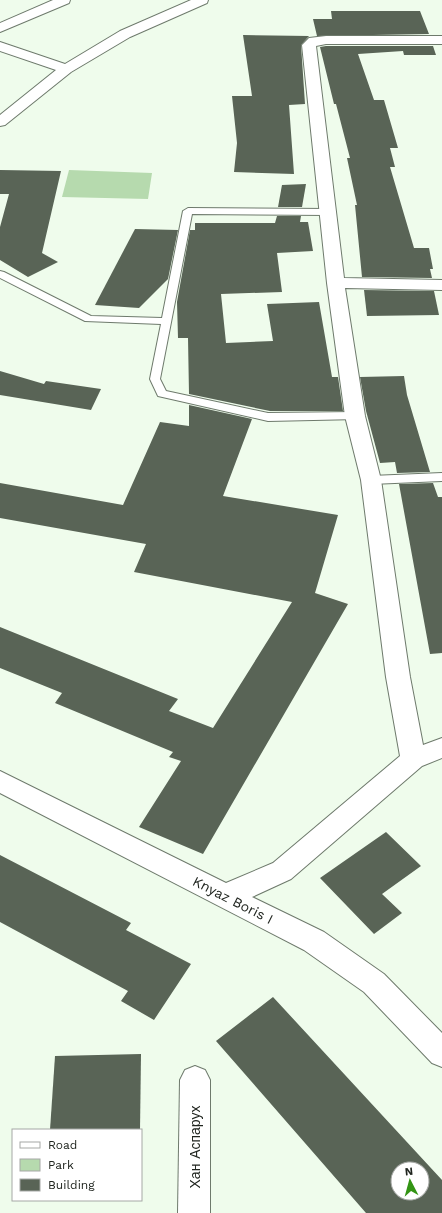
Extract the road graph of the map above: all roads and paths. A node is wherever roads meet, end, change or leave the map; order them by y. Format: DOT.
graph roads {
  1 [pos="64,0"];
  2 [pos="202,0"];
  3 [pos="0,28"];
  4 [pos="442,40"];
  5 [pos="0,46"];
  6 [pos="66,69"];
  7 [pos="0,122"];
  8 [pos="329,212"];
  9 [pos="0,274"];
  10 [pos="336,282"];
  11 [pos="442,285"];
  12 [pos="167,321"];
  13 [pos="356,416"];
  14 [pos="442,477"];
  15 [pos="371,480"];
  16 [pos="442,748"];
  17 [pos="412,759"];
  18 [pos="0,781"];
  19 [pos="226,896"];
  20 [pos="442,1053"];
  21 [pos="195,1080"];
  22 [pos="194,1213"];
  1 -- 3 [label="street"];
  2 -- 6 [label="street"];
  4 -- 8 [label="street"];
  5 -- 6 [label="street"];
  6 -- 7 [label="street"];
  8 -- 10 [label="street"];
  8 -- 12 [label="lane"];
  9 -- 12 [label="lane"];
  10 -- 11 [label="street"];
  10 -- 13 [label="street"];
  12 -- 13 [label="lane"];
  13 -- 15 [label="street"];
  14 -- 15 [label="lane"];
  15 -- 17 [label="street"];
  16 -- 17 [label="street"];
  17 -- 19 [label="street"];
  18 -- 19 [label="street, Knyaz Boris I"];
  19 -- 20 [label="street, Knyaz Boris I"];
  21 -- 22 [label="street, Хан Аспарух"];
}
